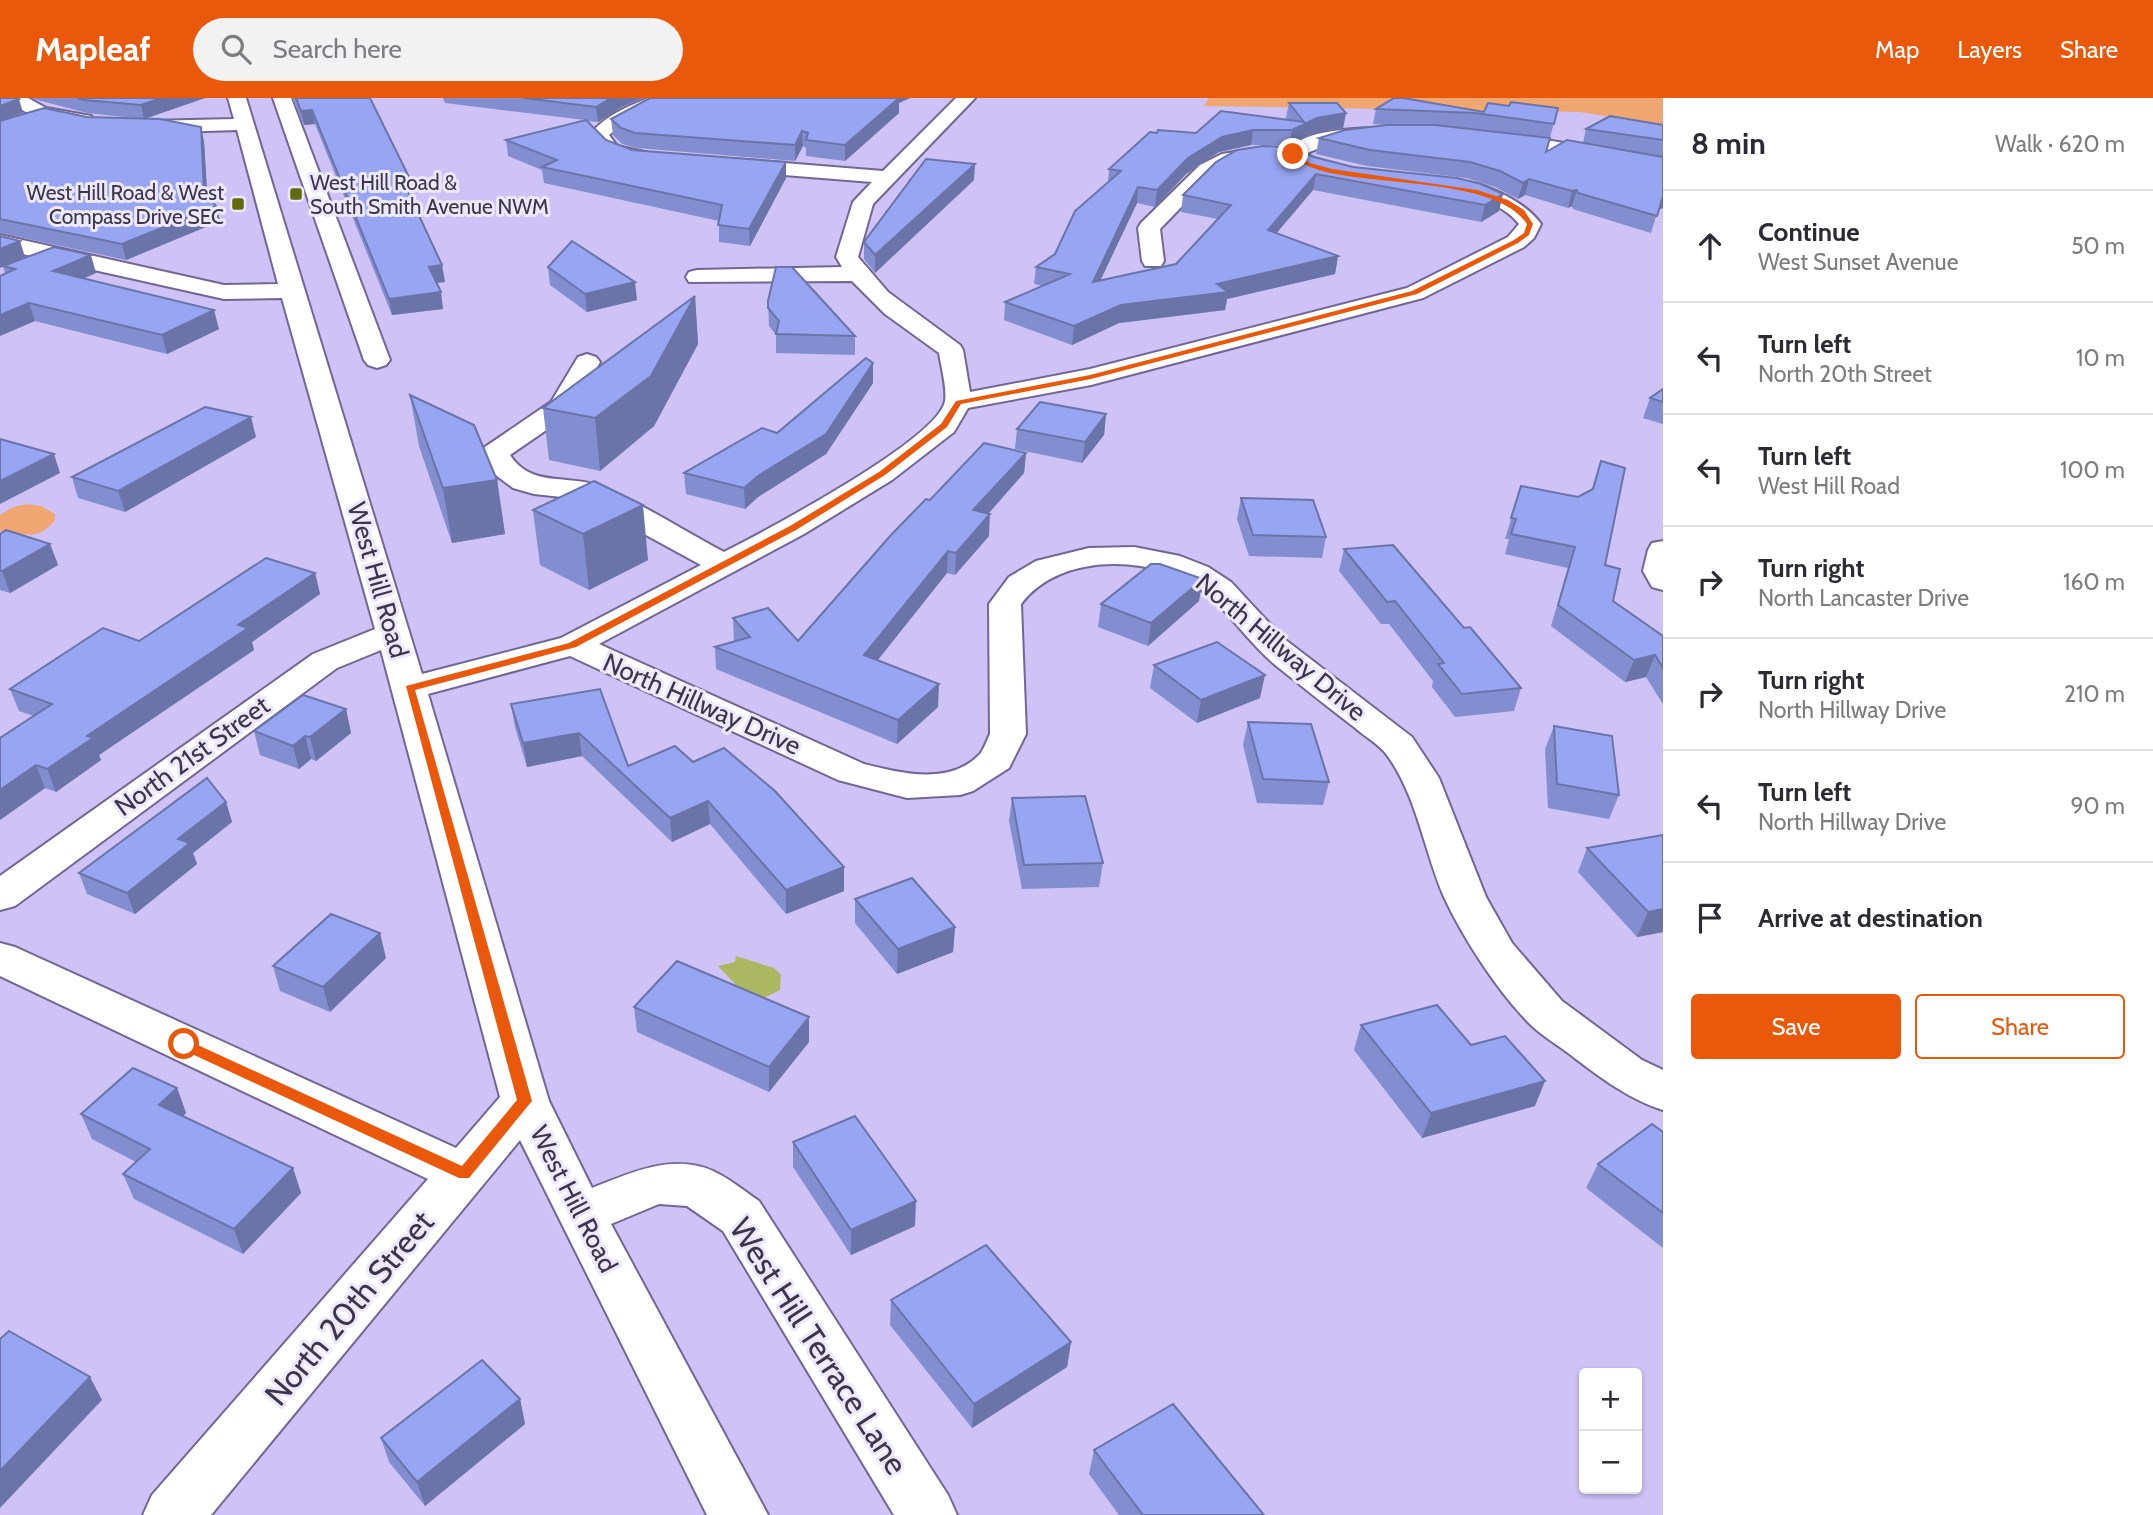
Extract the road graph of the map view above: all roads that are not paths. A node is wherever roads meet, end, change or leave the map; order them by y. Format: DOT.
graph roads {
  1 [pos="18,98"];
  2 [pos="237,98"];
  3 [pos="282,98"];
  4 [pos="663,98"];
  5 [pos="964,99"];
  6 [pos="46,114"];
  7 [pos="23,121"];
  8 [pos="99,121"];
  9 [pos="244,124"];
  10 [pos="126,125"];
  11 [pos="1385,134"];
  12 [pos="1471,136"];
  13 [pos="1293,154"];
  14 [pos="303,155"];
  15 [pos="254,160"];
  16 [pos="665,160"];
  17 [pos="717,164"];
  18 [pos="1663,166"];
  19 [pos="1351,174"];
  20 [pos="888,177"];
  21 [pos="1427,183"];
  22 [pos="0,242"];
  23 [pos="57,255"];
  24 [pos="1153,261"];
  25 [pos="23,269"];
  26 [pos="856,274"];
  27 [pos="697,277"];
  28 [pos="291,291"];
  29 [pos="377,360"];
  30 [pos="587,362"];
  31 [pos="958,402"];
  32 [pos="1663,550"];
  33 [pos="723,564"];
  34 [pos="1663,580"];
  35 [pos="393,633"];
  36 [pos="573,645"];
  37 [pos="410,688"];
  38 [pos="0,896"];
  39 [pos="0,958"];
  40 [pos="1663,1092"];
  41 [pos="525,1101"];
  42 [pos="464,1174"];
  43 [pos="580,1214"];
  44 [pos="173,1515"];
  45 [pos="738,1515"];
  46 [pos="926,1515"];
  1 -- 6 [label="street"];
  2 -- 9 [label="street, West Hill Road"];
  3 -- 14 [label="street"];
  4 -- 16 [label="street"];
  5 -- 20 [label="street"];
  6 -- 7 [label="street"];
  6 -- 8 [label="street"];
  9 -- 10 [label="street"];
  9 -- 15 [label="street, West Hill Road"];
  11 -- 13 [label="street"];
  12 -- 18 [label="street"];
  13 -- 19 [label="street"];
  13 -- 24 [label="street"];
  14 -- 15 [label="street"];
  14 -- 29 [label="street"];
  15 -- 28 [label="street, West Hill Road"];
  17 -- 20 [label="street"];
  20 -- 26 [label="street"];
  21 -- 31 [label="street"];
  22 -- 23 [label="street"];
  23 -- 25 [label="street"];
  23 -- 28 [label="street"];
  26 -- 27 [label="street"];
  26 -- 31 [label="street"];
  28 -- 35 [label="street, West Hill Road"];
  30 -- 33 [label="street"];
  31 -- 33 [label="street"];
  32 -- 34 [label="street"];
  33 -- 36 [label="street"];
  35 -- 37 [label="street, West Hill Road"];
  35 -- 38 [label="street, North 21st Street"];
  36 -- 37 [label="street"];
  36 -- 40 [label="street, North Hillway Drive"];
  37 -- 41 [label="street, West Hill Road"];
  39 -- 42 [label="street"];
  41 -- 42 [label="street, North 20th Street"];
  41 -- 43 [label="street, West Hill Road"];
  42 -- 44 [label="street, North 20th Street"];
  43 -- 45 [label="street, West Hill Road"];
  43 -- 46 [label="street, West Hill Terrace Lane"];
}
